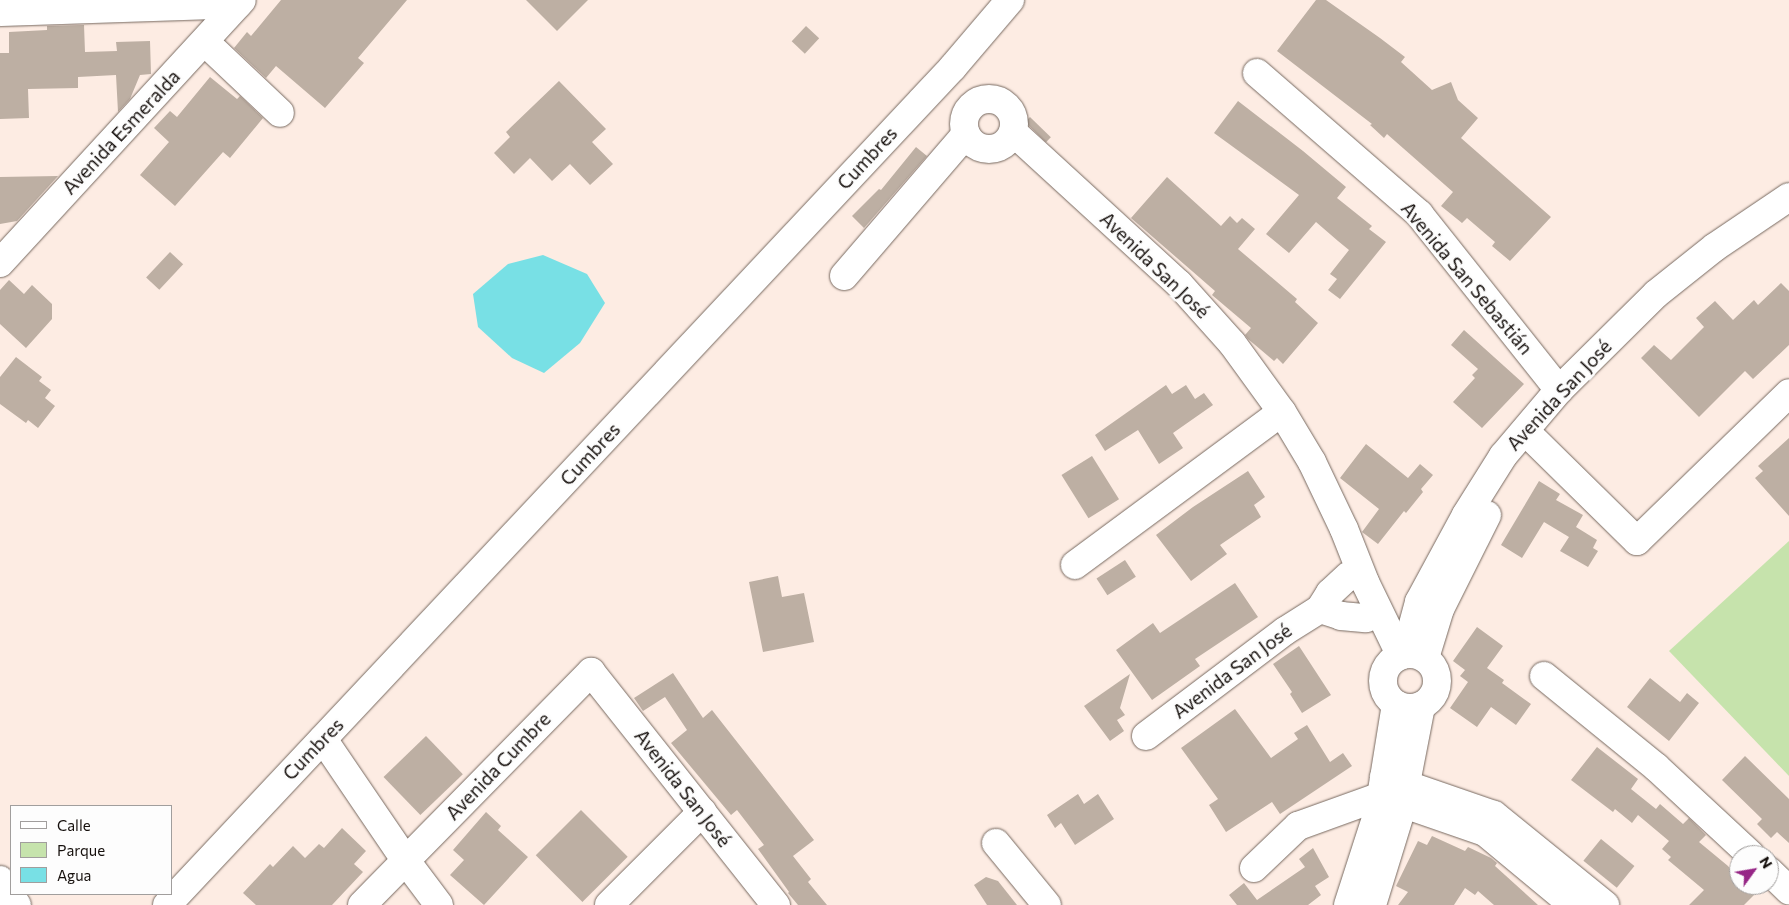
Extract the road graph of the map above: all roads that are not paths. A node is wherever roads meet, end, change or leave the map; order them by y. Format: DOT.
graph roads {
  1 [pos="1010,0"];
  2 [pos="240,2"];
  3 [pos="0,12"];
  4 [pos="205,42"];
  5 [pos="947,73"];
  6 [pos="1257,73"];
  7 [pos="280,113"];
  8 [pos="973,114"];
  9 [pos="1008,138"];
  10 [pos="1789,197"];
  11 [pos="1789,216"];
  12 [pos="0,263"];
  13 [pos="844,276"];
  14 [pos="1559,390"];
  15 [pos="1789,393"];
  16 [pos="1276,417"];
  17 [pos="1530,436"];
  18 [pos="1076,565"];
  19 [pos="1348,576"];
  20 [pos="1320,610"];
  21 [pos="1366,618"];
  22 [pos="1404,658"];
  23 [pos="591,672"];
  24 [pos="1544,676"];
  25 [pos="1408,705"];
  26 [pos="1146,736"];
  27 [pos="323,740"];
  28 [pos="1393,789"];
  29 [pos="702,812"];
  30 [pos="996,844"];
  31 [pos="1741,845"];
  32 [pos="406,861"];
  33 [pos="1254,868"];
  34 [pos="0,880"];
  35 [pos="1779,880"];
  36 [pos="1789,890"];
  37 [pos="10,895"];
  38 [pos="167,905"];
  39 [pos="362,905"];
  40 [pos="439,905"];
  41 [pos="609,905"];
  42 [pos="776,905"];
  43 [pos="1047,905"];
  44 [pos="1348,905"];
  45 [pos="1372,905"];
  46 [pos="1573,905"];
  47 [pos="1605,905"];
  1 -- 5 [label="street, Cumbres"];
  2 -- 3 [label="street"];
  2 -- 4 [label="street, Avenida Esmeralda"];
  4 -- 7 [label="street"];
  4 -- 12 [label="street, Avenida Esmeralda"];
  5 -- 8 [label="street"];
  5 -- 27 [label="street, Cumbres"];
  6 -- 14 [label="street, Avenida San Sebastián"];
  8 -- 9 [label="street"];
  8 -- 9 [label="street"];
  8 -- 13 [label="street"];
  9 -- 16 [label="street, Avenida San José"];
  10 -- 14 [label="street, Avenida San José"];
  11 -- 17 [label="street, Avenida San José"];
  14 -- 17 [label="street, Avenida San José"];
  15 -- 17 [label="street"];
  16 -- 18 [label="street"];
  16 -- 19 [label="street, Avenida San José"];
  16 -- 22 [label="street, Avenida San José"];
  17 -- 22 [label="street, Avenida San José"];
  19 -- 20 [label="street, Avenida San José"];
  19 -- 21 [label="street, Avenida San José"];
  20 -- 21 [label="street"];
  20 -- 26 [label="street, Avenida San José"];
  21 -- 22 [label="street, Avenida San José"];
  22 -- 25 [label="street"];
  22 -- 25 [label="street"];
  23 -- 29 [label="street, Avenida San José"];
  23 -- 32 [label="street, Avenida Cumbre"];
  24 -- 31 [label="street"];
  25 -- 28 [label="street"];
  27 -- 32 [label="street"];
  27 -- 38 [label="street, Cumbres"];
  28 -- 33 [label="street"];
  28 -- 44 [label="street"];
  28 -- 45 [label="street"];
  28 -- 46 [label="street"];
  28 -- 47 [label="street"];
  29 -- 41 [label="street"];
  29 -- 42 [label="street, Avenida San José"];
  30 -- 43 [label="street"];
  32 -- 39 [label="street, Avenida Cumbre"];
  32 -- 40 [label="street"];
  34 -- 37 [label="street"];
  35 -- 36 [label="street"];
}
